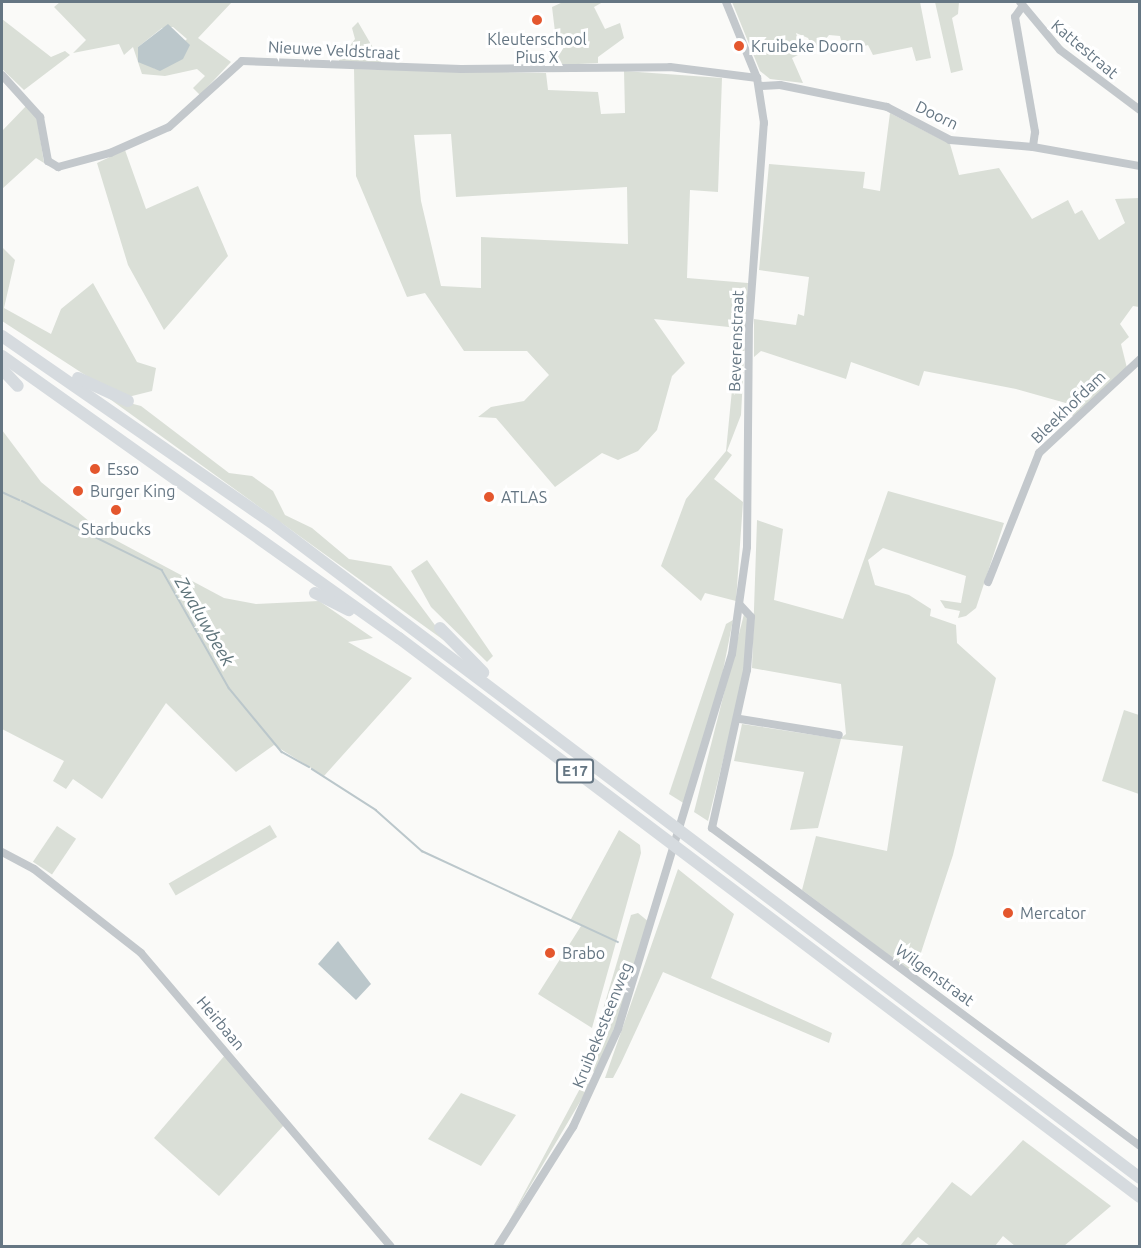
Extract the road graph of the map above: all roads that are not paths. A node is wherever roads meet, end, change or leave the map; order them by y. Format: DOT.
graph roads {
  1 [pos="726,2"];
  2 [pos="1021,4"];
  3 [pos="2,75"];
  4 [pos="758,82"];
  5 [pos="1140,110"];
  6 [pos="1033,147"];
  7 [pos="1140,166"];
  8 [pos="2,336"];
  9 [pos="2,356"];
  10 [pos="1140,359"];
  11 [pos="41,361"];
  12 [pos="2,369"];
  13 [pos="18,386"];
  14 [pos="128,401"];
  15 [pos="988,582"];
  16 [pos="315,593"];
  17 [pos="740,605"];
  18 [pos="440,628"];
  19 [pos="399,638"];
  20 [pos="502,693"];
  21 [pos="740,719"];
  22 [pos="839,735"];
  23 [pos="692,796"];
  24 [pos="712,828"];
  25 [pos="2,852"];
  26 [pos="1140,1146"];
  27 [pos="1140,1178"];
  28 [pos="1140,1197"];
  29 [pos="390,1246"];
  30 [pos="498,1246"];
  1 -- 4 [label="street, Beverenstraat"];
  2 -- 5 [label="street, Kattestraat"];
  2 -- 6 [label="street"];
  3 -- 4 [label="street, Nieuwe Veldstraat"];
  4 -- 6 [label="street, Doorn"];
  4 -- 17 [label="street, Beverenstraat"];
  6 -- 7 [label="street, Doorn"];
  8 -- 11 [label="highway, E17"];
  9 -- 19 [label="highway, E17"];
  10 -- 15 [label="street, Bleekhofdam"];
  11 -- 14 [label="highway"];
  11 -- 20 [label="highway, E17"];
  12 -- 13 [label="highway"];
  16 -- 19 [label="highway"];
  17 -- 21 [label="street, Beverenstraat"];
  17 -- 23 [label="street, Beverenstraat"];
  18 -- 20 [label="highway"];
  19 -- 28 [label="highway, E17"];
  20 -- 27 [label="highway, E17"];
  21 -- 22 [label="street"];
  21 -- 24 [label="street, Beverenstraat"];
  23 -- 30 [label="street, Kruibekesteenweg"];
  24 -- 26 [label="street, Wilgenstraat"];
  25 -- 29 [label="street, Heirbaan"];
}
